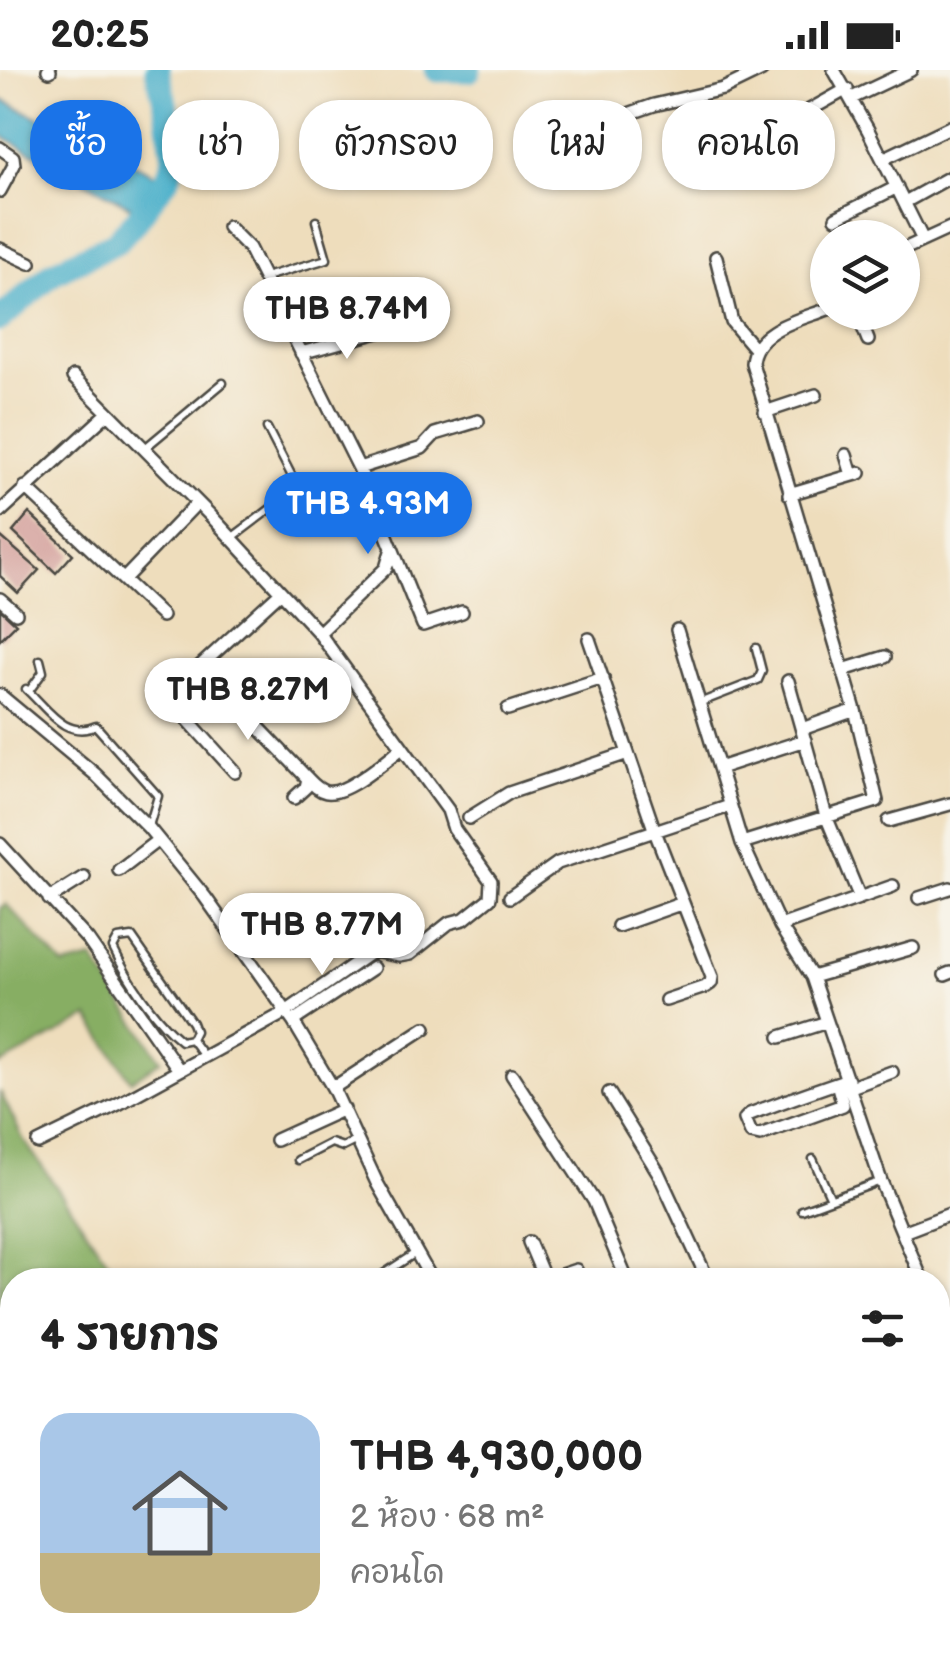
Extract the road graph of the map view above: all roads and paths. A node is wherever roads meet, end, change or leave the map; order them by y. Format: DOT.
graph roads {
  1 [pos="762,70"];
  2 [pos="834,70"];
  3 [pos="911,70"];
  4 [pos="849,94"];
  5 [pos="835,100"];
  6 [pos="642,109"];
  7 [pos="950,127"];
  8 [pos="0,148"];
  9 [pos="883,159"];
  10 [pos="950,178"];
  11 [pos="897,186"];
  12 [pos="0,191"];
  13 [pos="905,202"];
  14 [pos="836,218"];
  15 [pos="316,221"];
  16 [pos="228,228"];
  17 [pos="950,228"];
  18 [pos="922,240"];
  19 [pos="0,249"];
  20 [pos="716,257"];
  21 [pos="30,263"];
  22 [pos="264,278"];
  23 [pos="810,315"];
  24 [pos="864,330"];
  25 [pos="382,331"];
  26 [pos="868,340"];
  27 [pos="754,348"];
  28 [pos="302,353"];
  29 [pos="73,377"];
  30 [pos="223,383"];
  31 [pos="816,395"];
  32 [pos="108,412"];
  33 [pos="765,412"];
  34 [pos="478,421"];
  35 [pos="267,428"];
  36 [pos="144,449"];
  37 [pos="846,455"];
  38 [pos="359,468"];
  39 [pos="25,487"];
  40 [pos="790,494"];
  41 [pos="198,504"];
  42 [pos="0,512"];
  43 [pos="232,538"];
  44 [pos="392,548"];
  45 [pos="124,579"];
  46 [pos="281,592"];
  47 [pos="0,598"];
  48 [pos="462,612"];
  49 [pos="16,614"];
  50 [pos="162,616"];
  51 [pos="676,630"];
  52 [pos="319,634"];
  53 [pos="589,639"];
  54 [pos="756,648"];
  55 [pos="884,657"];
  56 [pos="40,660"];
  57 [pos="843,670"];
  58 [pos="602,678"];
  59 [pos="788,681"];
  60 [pos="223,690"];
  61 [pos="0,695"];
  62 [pos="699,702"];
  63 [pos="508,709"];
  64 [pos="855,710"];
  65 [pos="804,734"];
  66 [pos="402,748"];
  67 [pos="628,753"];
  68 [pos="719,768"];
  69 [pos="235,772"];
  70 [pos="306,777"];
  71 [pos="294,798"];
  72 [pos="950,804"];
  73 [pos="730,806"];
  74 [pos="826,816"];
  75 [pos="469,818"];
  76 [pos="889,821"];
  77 [pos="148,827"];
  78 [pos="654,829"];
  79 [pos="158,840"];
  80 [pos="742,843"];
  81 [pos="0,844"];
  82 [pos="120,870"];
  83 [pos="84,876"];
  84 [pos="893,886"];
  85 [pos="950,888"];
  86 [pos="510,897"];
  87 [pos="860,898"];
  88 [pos="919,898"];
  89 [pos="49,899"];
  90 [pos="683,903"];
  91 [pos="618,926"];
  92 [pos="780,926"];
  93 [pos="913,948"];
  94 [pos="374,968"];
  95 [pos="812,977"];
  96 [pos="666,1000"];
  97 [pos="290,1017"];
  98 [pos="827,1022"];
  99 [pos="425,1028"];
  100 [pos="780,1037"];
  101 [pos="191,1039"];
  102 [pos="203,1056"];
  103 [pos="179,1070"];
  104 [pos="892,1072"];
  105 [pos="512,1075"];
  106 [pos="845,1083"];
  107 [pos="333,1088"];
  108 [pos="609,1094"];
  109 [pos="791,1099"];
  110 [pos="344,1109"];
  111 [pos="799,1121"];
  112 [pos="276,1140"];
  113 [pos="358,1140"];
  114 [pos="38,1143"];
  115 [pos="813,1159"];
  116 [pos="298,1160"];
  117 [pos="881,1181"];
  118 [pos="831,1199"];
  119 [pos="802,1210"];
  120 [pos="950,1214"];
  121 [pos="903,1232"];
  122 [pos="529,1242"];
  123 [pos="418,1252"];
  124 [pos="393,1268"];
  125 [pos="426,1268"];
  126 [pos="541,1268"];
  127 [pos="622,1268"];
  128 [pos="702,1268"];
  129 [pos="917,1268"];
  1 -- 6 [label="street"];
  2 -- 4 [label="street"];
  3 -- 4 [label="street"];
  4 -- 5 [label="street"];
  4 -- 9 [label="street"];
  7 -- 9 [label="street"];
  8 -- 12 [label="street"];
  9 -- 11 [label="street"];
  10 -- 13 [label="street"];
  11 -- 13 [label="street"];
  11 -- 14 [label="street"];
  13 -- 18 [label="street"];
  15 -- 22 [label="lane"];
  16 -- 22 [label="street"];
  17 -- 18 [label="street"];
  19 -- 21 [label="street"];
  20 -- 27 [label="street"];
  22 -- 28 [label="street"];
  23 -- 27 [label="street"];
  24 -- 26 [label="street"];
  25 -- 28 [label="street"];
  27 -- 33 [label="street"];
  28 -- 38 [label="street"];
  29 -- 32 [label="street"];
  30 -- 36 [label="lane"];
  31 -- 33 [label="street"];
  32 -- 36 [label="street"];
  32 -- 39 [label="street"];
  33 -- 40 [label="street"];
  34 -- 38 [label="street"];
  35 -- 43 [label="lane"];
  36 -- 41 [label="street"];
  37 -- 40 [label="street"];
  38 -- 44 [label="street"];
  39 -- 42 [label="street"];
  39 -- 45 [label="street"];
  40 -- 57 [label="street"];
  41 -- 43 [label="street"];
  41 -- 45 [label="street"];
  43 -- 46 [label="street"];
  44 -- 48 [label="street"];
  44 -- 52 [label="street"];
  45 -- 50 [label="street"];
  46 -- 52 [label="street"];
  46 -- 69 [label="street"];
  47 -- 49 [label="street"];
  51 -- 62 [label="street"];
  52 -- 66 [label="street"];
  53 -- 58 [label="street"];
  54 -- 62 [label="lane"];
  55 -- 57 [label="street"];
  56 -- 77 [label="lane"];
  57 -- 64 [label="street"];
  58 -- 63 [label="street"];
  58 -- 67 [label="street"];
  59 -- 65 [label="street"];
  60 -- 70 [label="street"];
  61 -- 77 [label="street"];
  62 -- 68 [label="street"];
  64 -- 65 [label="street"];
  64 -- 74 [label="street"];
  65 -- 68 [label="street"];
  65 -- 74 [label="street"];
  66 -- 70 [label="street"];
  66 -- 97 [label="street"];
  67 -- 75 [label="street"];
  67 -- 78 [label="street"];
  68 -- 73 [label="street"];
  70 -- 71 [label="street"];
  72 -- 76 [label="street"];
  73 -- 78 [label="street"];
  73 -- 80 [label="street"];
  74 -- 80 [label="street"];
  74 -- 87 [label="street"];
  77 -- 79 [label="street"];
  78 -- 86 [label="street"];
  78 -- 90 [label="street"];
  79 -- 82 [label="street"];
  79 -- 97 [label="street"];
  80 -- 92 [label="street"];
  81 -- 89 [label="street"];
  83 -- 89 [label="street"];
  84 -- 87 [label="street"];
  85 -- 88 [label="street"];
  87 -- 92 [label="street"];
  89 -- 103 [label="street"];
  90 -- 91 [label="street"];
  90 -- 96 [label="street"];
  92 -- 95 [label="street"];
  93 -- 95 [label="street"];
  94 -- 97 [label="street"];
  95 -- 98 [label="street"];
  97 -- 102 [label="street"];
  97 -- 107 [label="street"];
  98 -- 100 [label="street"];
  98 -- 106 [label="street"];
  99 -- 107 [label="street"];
  101 -- 101 [label="lane"];
  101 -- 102 [label="lane"];
  102 -- 103 [label="street"];
  103 -- 114 [label="street"];
  104 -- 106 [label="street"];
  105 -- 127 [label="street"];
  106 -- 109 [label="street"];
  106 -- 111 [label="street"];
  106 -- 117 [label="street"];
  107 -- 110 [label="street"];
  108 -- 128 [label="street"];
  109 -- 111 [label="street"];
  109 -- 111 [label="street"];
  110 -- 112 [label="street"];
  110 -- 113 [label="street"];
  113 -- 116 [label="lane"];
  113 -- 123 [label="street"];
  115 -- 118 [label="lane"];
  117 -- 118 [label="lane"];
  117 -- 121 [label="street"];
  118 -- 119 [label="lane"];
  120 -- 121 [label="street"];
  121 -- 129 [label="street"];
  122 -- 126 [label="street"];
  123 -- 124 [label="lane"];
  123 -- 125 [label="street"];
}
